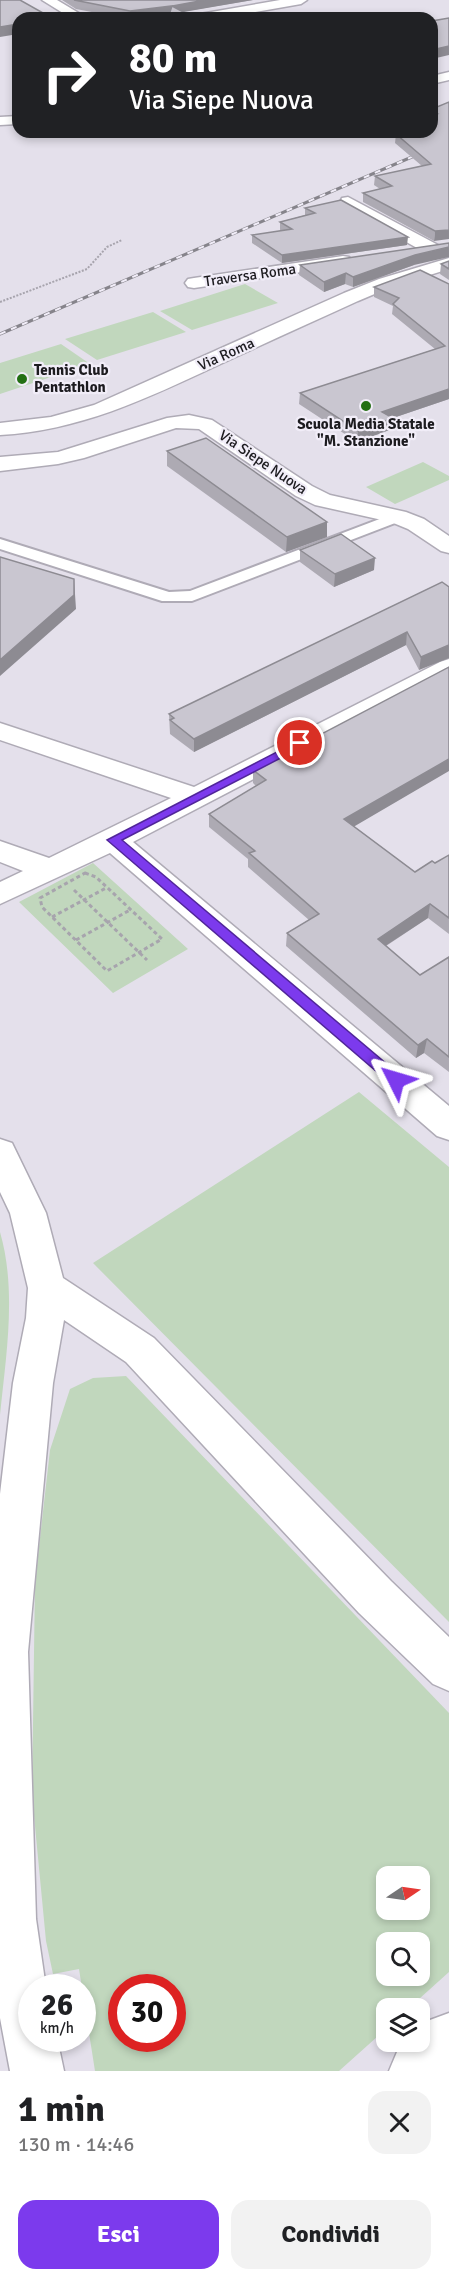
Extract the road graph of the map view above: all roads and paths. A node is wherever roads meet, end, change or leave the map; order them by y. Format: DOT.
graph roads {
  1 [pos="48,0"];
  2 [pos="301,0"];
  3 [pos="70,12"];
  4 [pos="234,12"];
  5 [pos="348,202"];
  6 [pos="122,240"];
  7 [pos="441,247"];
  8 [pos="400,253"];
  9 [pos="365,258"];
  10 [pos="449,263"];
  11 [pos="420,271"];
  12 [pos="194,283"];
  13 [pos="439,283"];
  14 [pos="0,302"];
  15 [pos="0,429"];
  16 [pos="0,464"];
  17 [pos="398,517"];
  18 [pos="0,544"];
  19 [pos="449,546"];
  20 [pos="449,667"];
  21 [pos="1,733"];
  22 [pos="196,797"];
  23 [pos="113,840"];
  24 [pos="0,851"];
  25 [pos="59,877"];
  26 [pos="106,888"];
  27 [pos="0,894"];
  28 [pos="83,900"];
  29 [pos="130,910"];
  30 [pos="52,918"];
  31 [pos="107,922"];
  32 [pos="76,940"];
  33 [pos="139,953"];
  34 [pos="147,960"];
  35 [pos="449,1126"];
  36 [pos="0,1153"];
  37 [pos="47,1288"];
  38 [pos="449,1668"];
  39 [pos="449,2039"];
  40 [pos="37,2071"];
  41 [pos="416,2071"];
  1 -- 3 [label="street"];
  2 -- 4 [label="street"];
  5 -- 7 [label="street"];
  6 -- 14 [label="path"];
  7 -- 8 [label="street"];
  9 -- 12 [label="street, Traversa Roma"];
  10 -- 11 [label="street, Via Roma"];
  11 -- 13 [label="street"];
  11 -- 15 [label="street, Via Roma"];
  16 -- 17 [label="street, Via Siepe Nuova"];
  17 -- 18 [label="lane"];
  17 -- 19 [label="street, Via Siepe Nuova"];
  20 -- 22 [label="street"];
  21 -- 22 [label="street"];
  22 -- 23 [label="street"];
  23 -- 25 [label="street"];
  23 -- 35 [label="street"];
  24 -- 25 [label="street"];
  25 -- 26 [label="path"];
  25 -- 27 [label="street"];
  25 -- 28 [label="path"];
  25 -- 30 [label="path"];
  26 -- 28 [label="path"];
  26 -- 29 [label="path"];
  28 -- 30 [label="path"];
  28 -- 31 [label="path"];
  29 -- 31 [label="path"];
  29 -- 33 [label="path"];
  30 -- 32 [label="path"];
  31 -- 32 [label="path"];
  31 -- 33 [label="path"];
  32 -- 33 [label="path"];
  33 -- 34 [label="path"];
  36 -- 37 [label="street"];
  37 -- 38 [label="street"];
  37 -- 40 [label="street"];
  39 -- 41 [label="street"];
}
